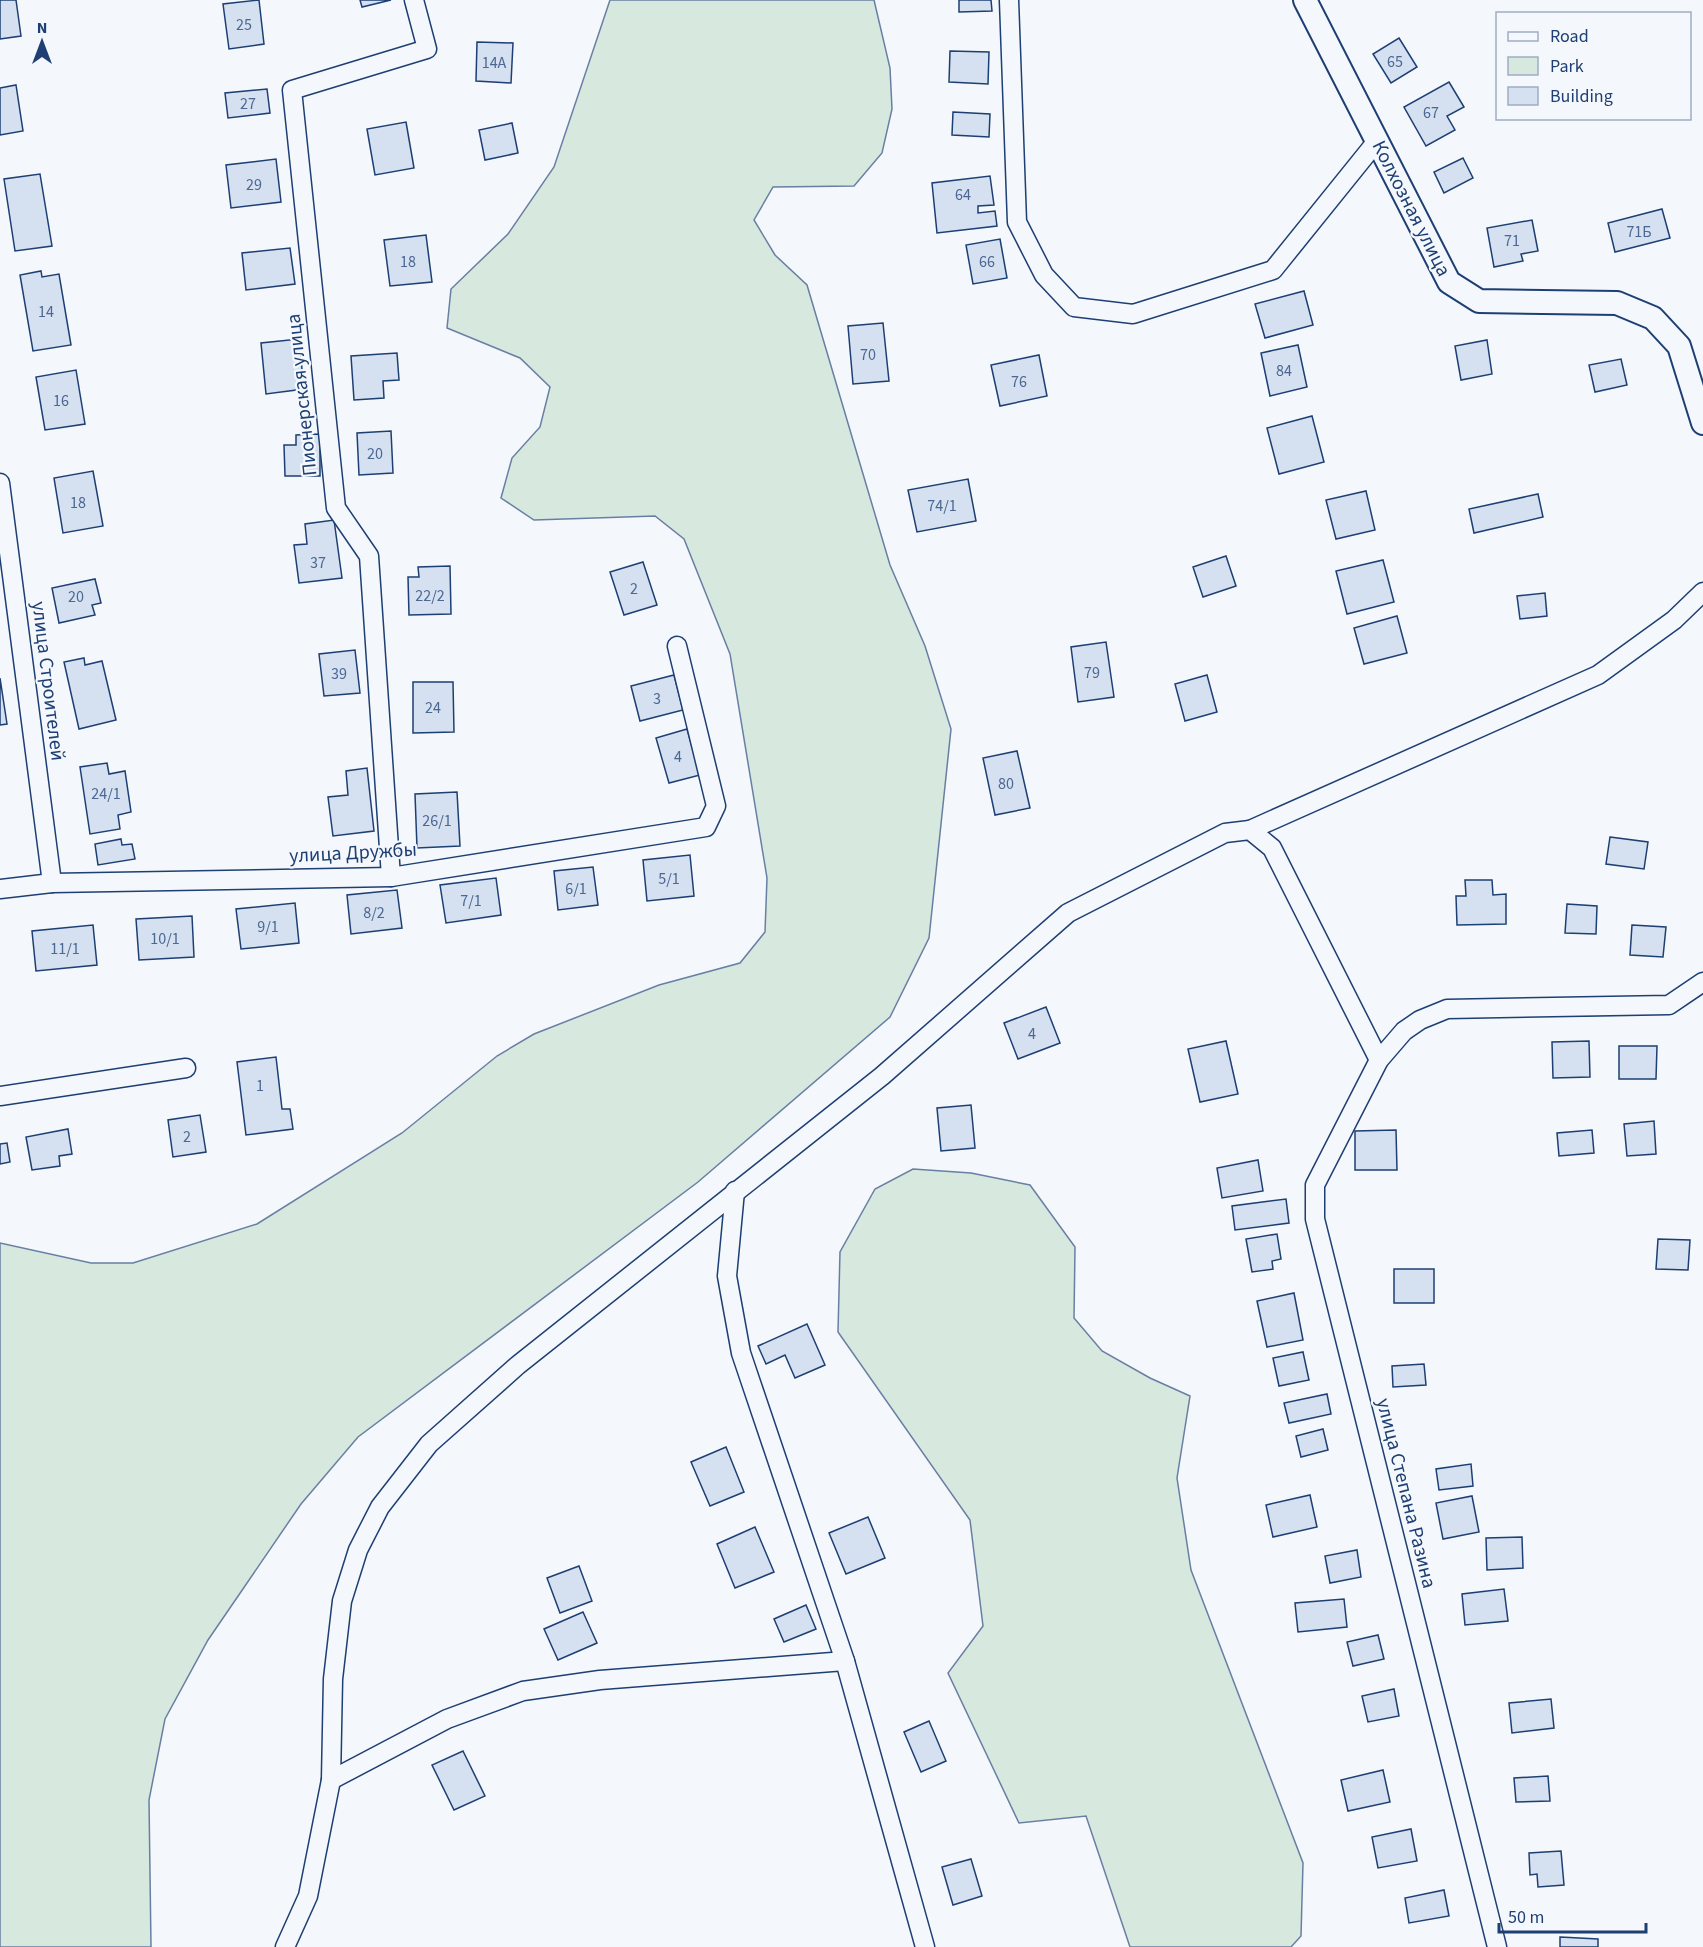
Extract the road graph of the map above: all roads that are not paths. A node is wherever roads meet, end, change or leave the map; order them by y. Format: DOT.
graph roads {
  1 [pos="414,0"];
  2 [pos="1009,0"];
  3 [pos="1305,0"];
  4 [pos="1377,141"];
  5 [pos="1703,423"];
  6 [pos="0,483"];
  7 [pos="1703,592"];
  8 [pos="677,646"];
  9 [pos="1250,830"];
  10 [pos="391,877"];
  11 [pos="52,883"];
  12 [pos="0,889"];
  13 [pos="1703,982"];
  14 [pos="1379,1059"];
  15 [pos="186,1068"];
  16 [pos="0,1096"];
  17 [pos="735,1191"];
  18 [pos="846,1661"];
  19 [pos="331,1780"];
  20 [pos="285,1947"];
  21 [pos="925,1947"];
  22 [pos="1497,1947"];
  1 -- 10 [label="street, Пионерская улица"];
  2 -- 4 [label="street"];
  3 -- 4 [label="street, Колхозная улица"];
  4 -- 5 [label="street, Колхозная улица"];
  6 -- 11 [label="street, улица Строителей"];
  7 -- 9 [label="street"];
  8 -- 10 [label="street, улица Дружбы"];
  9 -- 14 [label="street"];
  9 -- 17 [label="street"];
  10 -- 11 [label="street, улица Дружбы"];
  11 -- 12 [label="street, улица Дружбы"];
  13 -- 14 [label="street, улица Степана Разина"];
  14 -- 22 [label="street, улица Степана Разина"];
  15 -- 16 [label="street"];
  17 -- 18 [label="street"];
  17 -- 19 [label="street"];
  18 -- 19 [label="street"];
  18 -- 21 [label="street"];
  19 -- 20 [label="street"];
}
